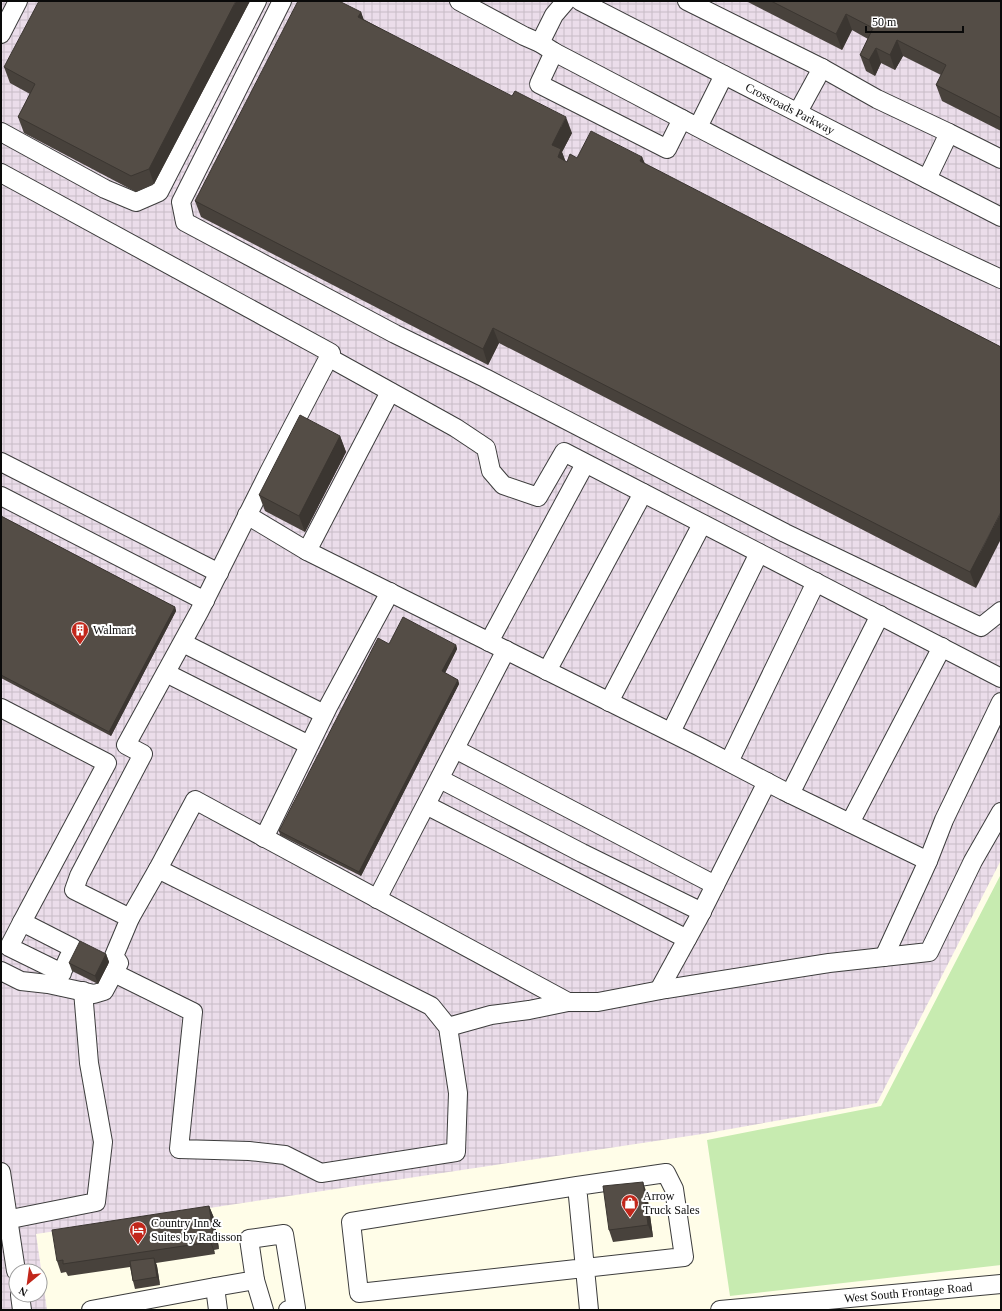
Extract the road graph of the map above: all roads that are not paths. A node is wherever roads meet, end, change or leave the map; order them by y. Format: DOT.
graph roads {
  1 [pos="18,1"];
  2 [pos="257,1"];
  3 [pos="282,1"];
  4 [pos="459,1"];
  5 [pos="566,1"];
  6 [pos="580,1"];
  7 [pos="687,1"];
  8 [pos="1,34"];
  9 [pos="547,47"];
  10 [pos="822,68"];
  11 [pos="724,74"];
  12 [pos="798,112"];
  13 [pos="682,119"];
  14 [pos="698,127"];
  15 [pos="1,132"];
  16 [pos="949,133"];
  17 [pos="1001,159"];
  18 [pos="1,173"];
  19 [pos="927,179"];
  20 [pos="1001,217"];
  21 [pos="1001,279"];
  22 [pos="328,357"];
  23 [pos="390,392"];
  24 [pos="1,462"];
  25 [pos="585,464"];
  26 [pos="643,494"];
  27 [pos="1,496"];
  28 [pos="247,515"];
  29 [pos="702,524"];
  30 [pos="307,551"];
  31 [pos="759,553"];
  32 [pos="219,573"];
  33 [pos="816,582"];
  34 [pos="390,592"];
  35 [pos="205,601"];
  36 [pos="1001,611"];
  37 [pos="880,615"];
  38 [pos="489,642"];
  39 [pos="182,643"];
  40 [pos="942,647"];
  41 [pos="506,650"];
  42 [pos="547,671"];
  43 [pos="166,673"];
  44 [pos="1001,678"];
  45 [pos="609,702"];
  46 [pos="1001,702"];
  47 [pos="1,708"];
  48 [pos="324,714"];
  49 [pos="670,732"];
  50 [pos="309,745"];
  51 [pos="455,750"];
  52 [pos="729,762"];
  53 [pos="440,778"];
  54 [pos="767,782"];
  55 [pos="790,794"];
  56 [pos="426,805"];
  57 [pos="1001,812"];
  58 [pos="850,823"];
  59 [pos="264,838"];
  60 [pos="928,861"];
  61 [pos="158,869"];
  62 [pos="715,885"];
  63 [pos="377,899"];
  64 [pos="702,912"];
  65 [pos="130,918"];
  66 [pos="22,922"];
  67 [pos="687,939"];
  68 [pos="5,946"];
  69 [pos="884,957"];
  70 [pos="1,971"];
  71 [pos="114,973"];
  72 [pos="59,979"];
  73 [pos="658,990"];
  74 [pos="83,991"];
  75 [pos="568,1002"];
  76 [pos="448,1027"];
  77 [pos="1,1172"];
  78 [pos="577,1186"];
  79 [pos="5,1220"];
  80 [pos="14,1263"];
  81 [pos="585,1268"];
  82 [pos="255,1280"];
  83 [pos="1001,1284"];
  84 [pos="215,1287"];
  85 [pos="90,1310"];
  86 [pos="218,1310"];
  87 [pos="264,1310"];
  88 [pos="288,1310"];
  89 [pos="589,1310"];
  90 [pos="720,1310"];
  1 -- 8 [label="street"];
  2 -- 15 [label="street"];
  3 -- 36 [label="street"];
  4 -- 9 [label="street"];
  5 -- 9 [label="street"];
  6 -- 11 [label="street, Crossroads Parkway"];
  7 -- 10 [label="street"];
  9 -- 13 [label="street"];
  9 -- 13 [label="street"];
  10 -- 12 [label="street"];
  10 -- 16 [label="street"];
  11 -- 12 [label="street, Crossroads Parkway"];
  11 -- 14 [label="street"];
  12 -- 19 [label="street, Crossroads Parkway"];
  13 -- 14 [label="street"];
  14 -- 21 [label="street"];
  16 -- 17 [label="street"];
  16 -- 19 [label="street"];
  18 -- 22 [label="street"];
  19 -- 20 [label="street, Crossroads Parkway"];
  22 -- 23 [label="street"];
  22 -- 28 [label="street"];
  23 -- 25 [label="street"];
  23 -- 30 [label="street"];
  24 -- 32 [label="street"];
  25 -- 26 [label="street"];
  25 -- 38 [label="street"];
  26 -- 29 [label="street"];
  26 -- 42 [label="street"];
  27 -- 35 [label="street"];
  28 -- 30 [label="street"];
  28 -- 32 [label="street"];
  29 -- 31 [label="street"];
  29 -- 45 [label="street"];
  30 -- 34 [label="street"];
  31 -- 33 [label="street"];
  31 -- 49 [label="street"];
  32 -- 35 [label="street"];
  33 -- 37 [label="street"];
  33 -- 52 [label="street"];
  34 -- 38 [label="street"];
  34 -- 48 [label="street"];
  35 -- 39 [label="street"];
  37 -- 40 [label="street"];
  37 -- 55 [label="street"];
  38 -- 41 [label="street"];
  39 -- 43 [label="street"];
  39 -- 48 [label="street"];
  40 -- 44 [label="street"];
  40 -- 58 [label="street"];
  41 -- 42 [label="street"];
  41 -- 51 [label="street"];
  42 -- 45 [label="street"];
  43 -- 50 [label="street"];
  43 -- 65 [label="street"];
  45 -- 49 [label="street"];
  46 -- 60 [label="street"];
  47 -- 66 [label="street"];
  48 -- 50 [label="street"];
  49 -- 52 [label="street"];
  50 -- 59 [label="street"];
  51 -- 53 [label="street"];
  51 -- 62 [label="street"];
  52 -- 54 [label="street"];
  53 -- 56 [label="street"];
  53 -- 64 [label="street"];
  54 -- 55 [label="street"];
  54 -- 62 [label="street"];
  55 -- 58 [label="street"];
  56 -- 63 [label="street"];
  56 -- 67 [label="street"];
  57 -- 69 [label="street"];
  58 -- 60 [label="street"];
  59 -- 61 [label="street"];
  59 -- 63 [label="street"];
  60 -- 69 [label="street"];
  61 -- 65 [label="street"];
  61 -- 76 [label="street"];
  62 -- 64 [label="street"];
  63 -- 75 [label="street"];
  64 -- 67 [label="street"];
  65 -- 71 [label="street"];
  66 -- 68 [label="street"];
  66 -- 72 [label="street"];
  67 -- 73 [label="street"];
  68 -- 72 [label="street"];
  69 -- 73 [label="street"];
  70 -- 72 [label="street"];
  71 -- 74 [label="street"];
  71 -- 76 [label="street"];
  72 -- 74 [label="street"];
  73 -- 75 [label="street"];
  74 -- 79 [label="street"];
  75 -- 76 [label="street"];
  77 -- 79 [label="street"];
  78 -- 81 [label="street"];
  78 -- 81 [label="street"];
  78 -- 81 [label="street"];
  79 -- 80 [label="street"];
  81 -- 89 [label="street"];
  82 -- 84 [label="street"];
  82 -- 87 [label="street"];
  82 -- 88 [label="street"];
  83 -- 90 [label="street, West South Frontage Road"];
  84 -- 85 [label="street"];
  84 -- 86 [label="street"];
}
